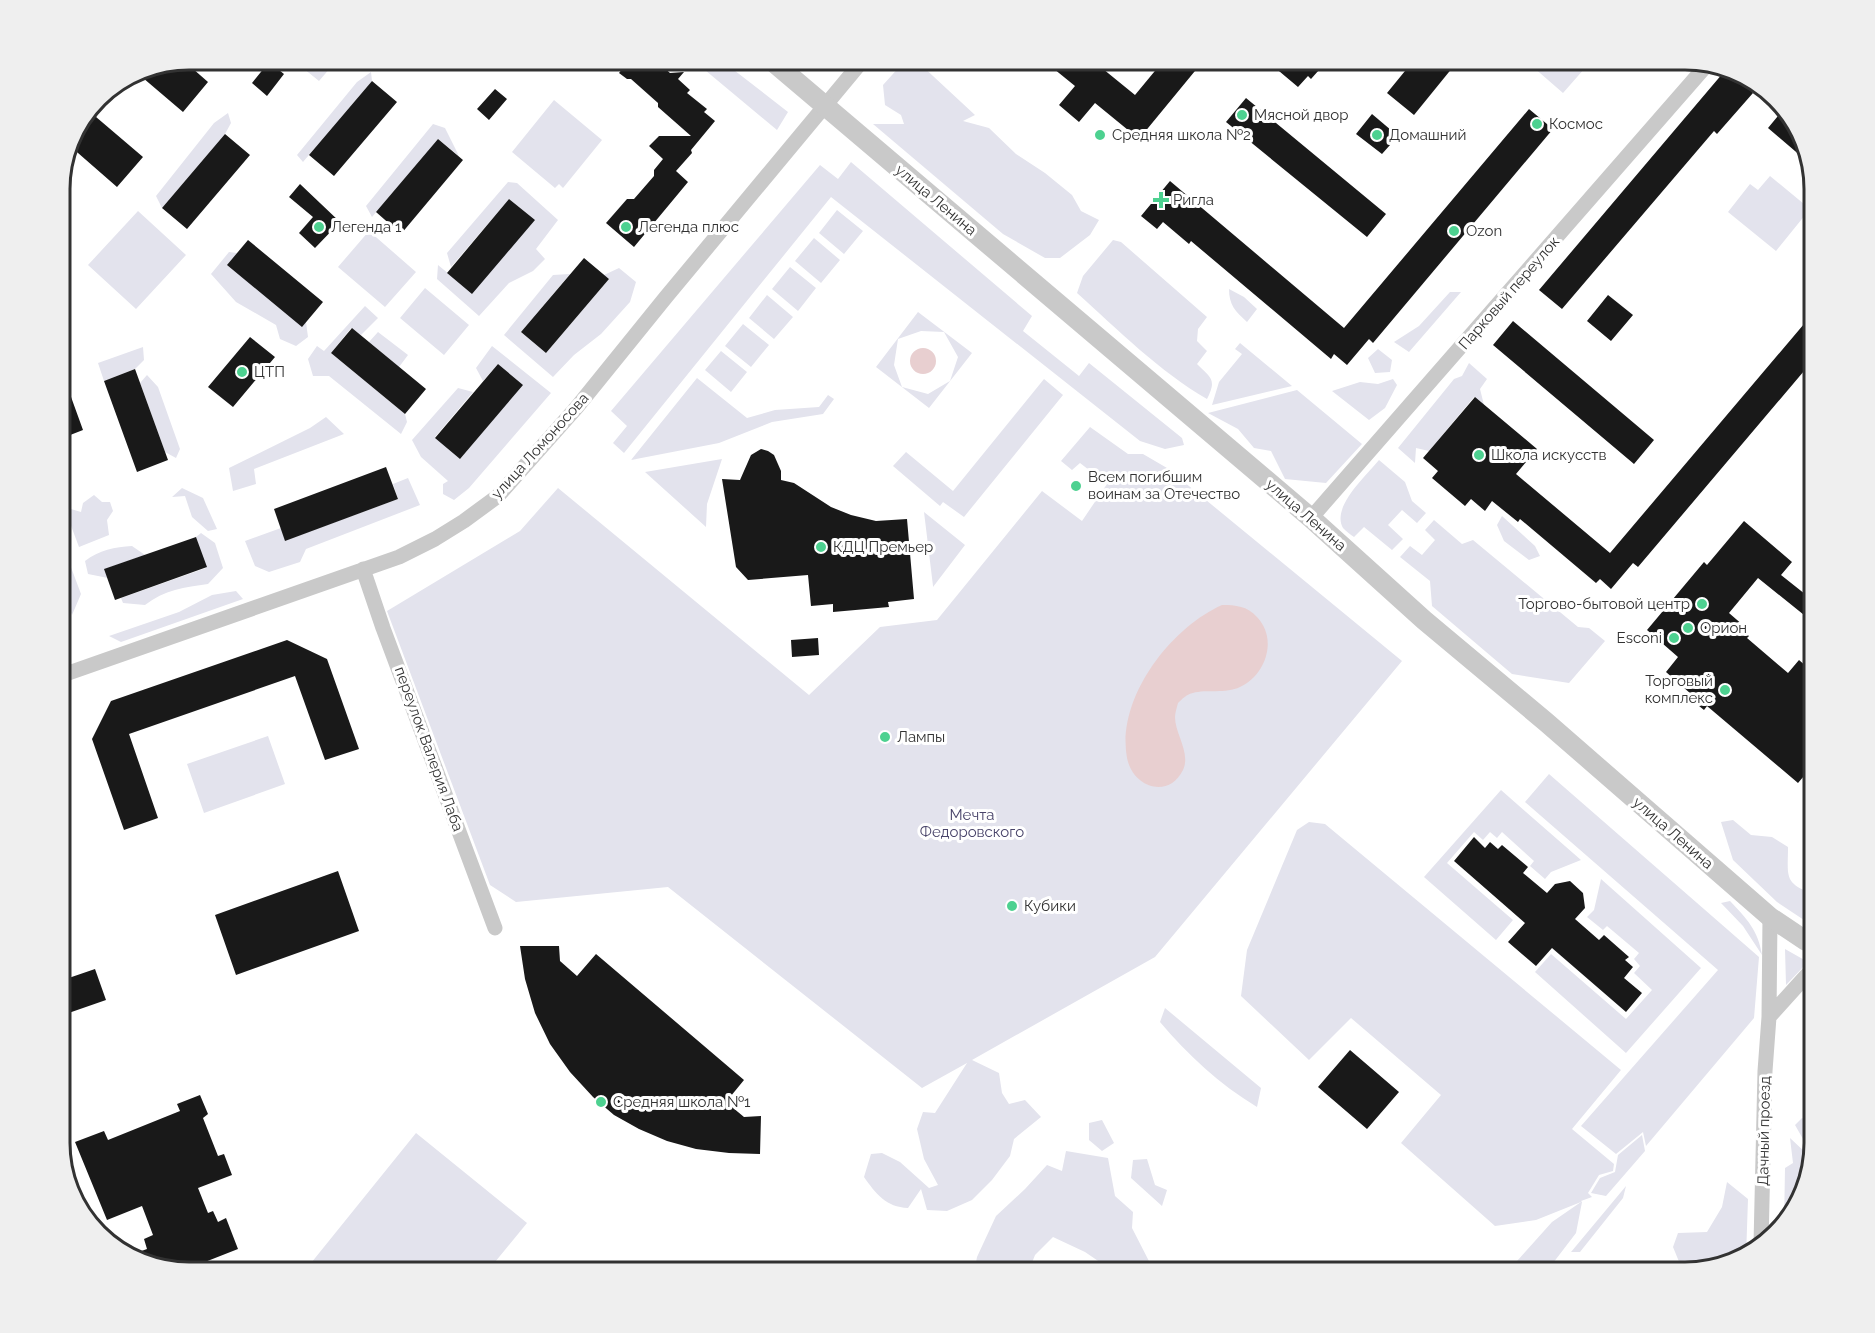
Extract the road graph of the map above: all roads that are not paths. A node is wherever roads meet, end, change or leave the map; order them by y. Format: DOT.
graph roads {
  1 [pos="783,70"];
  2 [pos="855,70"];
  3 [pos="1701,72"];
  4 [pos="825,106"];
  5 [pos="1311,518"];
  6 [pos="363,569"];
  7 [pos="71,672"];
  8 [pos="1770,917"];
  9 [pos="495,927"];
  10 [pos="1804,940"];
  11 [pos="1804,978"];
  12 [pos="1769,1017"];
  13 [pos="1761,1235"];
  1 -- 4 [label="street, улица Ленина"];
  2 -- 4 [label="street, улица Ломоносова"];
  3 -- 5 [label="street, Парковый переулок"];
  4 -- 5 [label="street, улица Ленина"];
  4 -- 6 [label="street, улица Ломоносова"];
  5 -- 8 [label="street, улица Ленина"];
  6 -- 7 [label="street, улица Ломоносова"];
  6 -- 9 [label="street, переулок Валерия Лаба"];
  8 -- 10 [label="street, улица Ленина"];
  8 -- 12 [label="street, Дачный проезд"];
  11 -- 12 [label="street"];
  12 -- 13 [label="street, Дачный проезд"];
}
